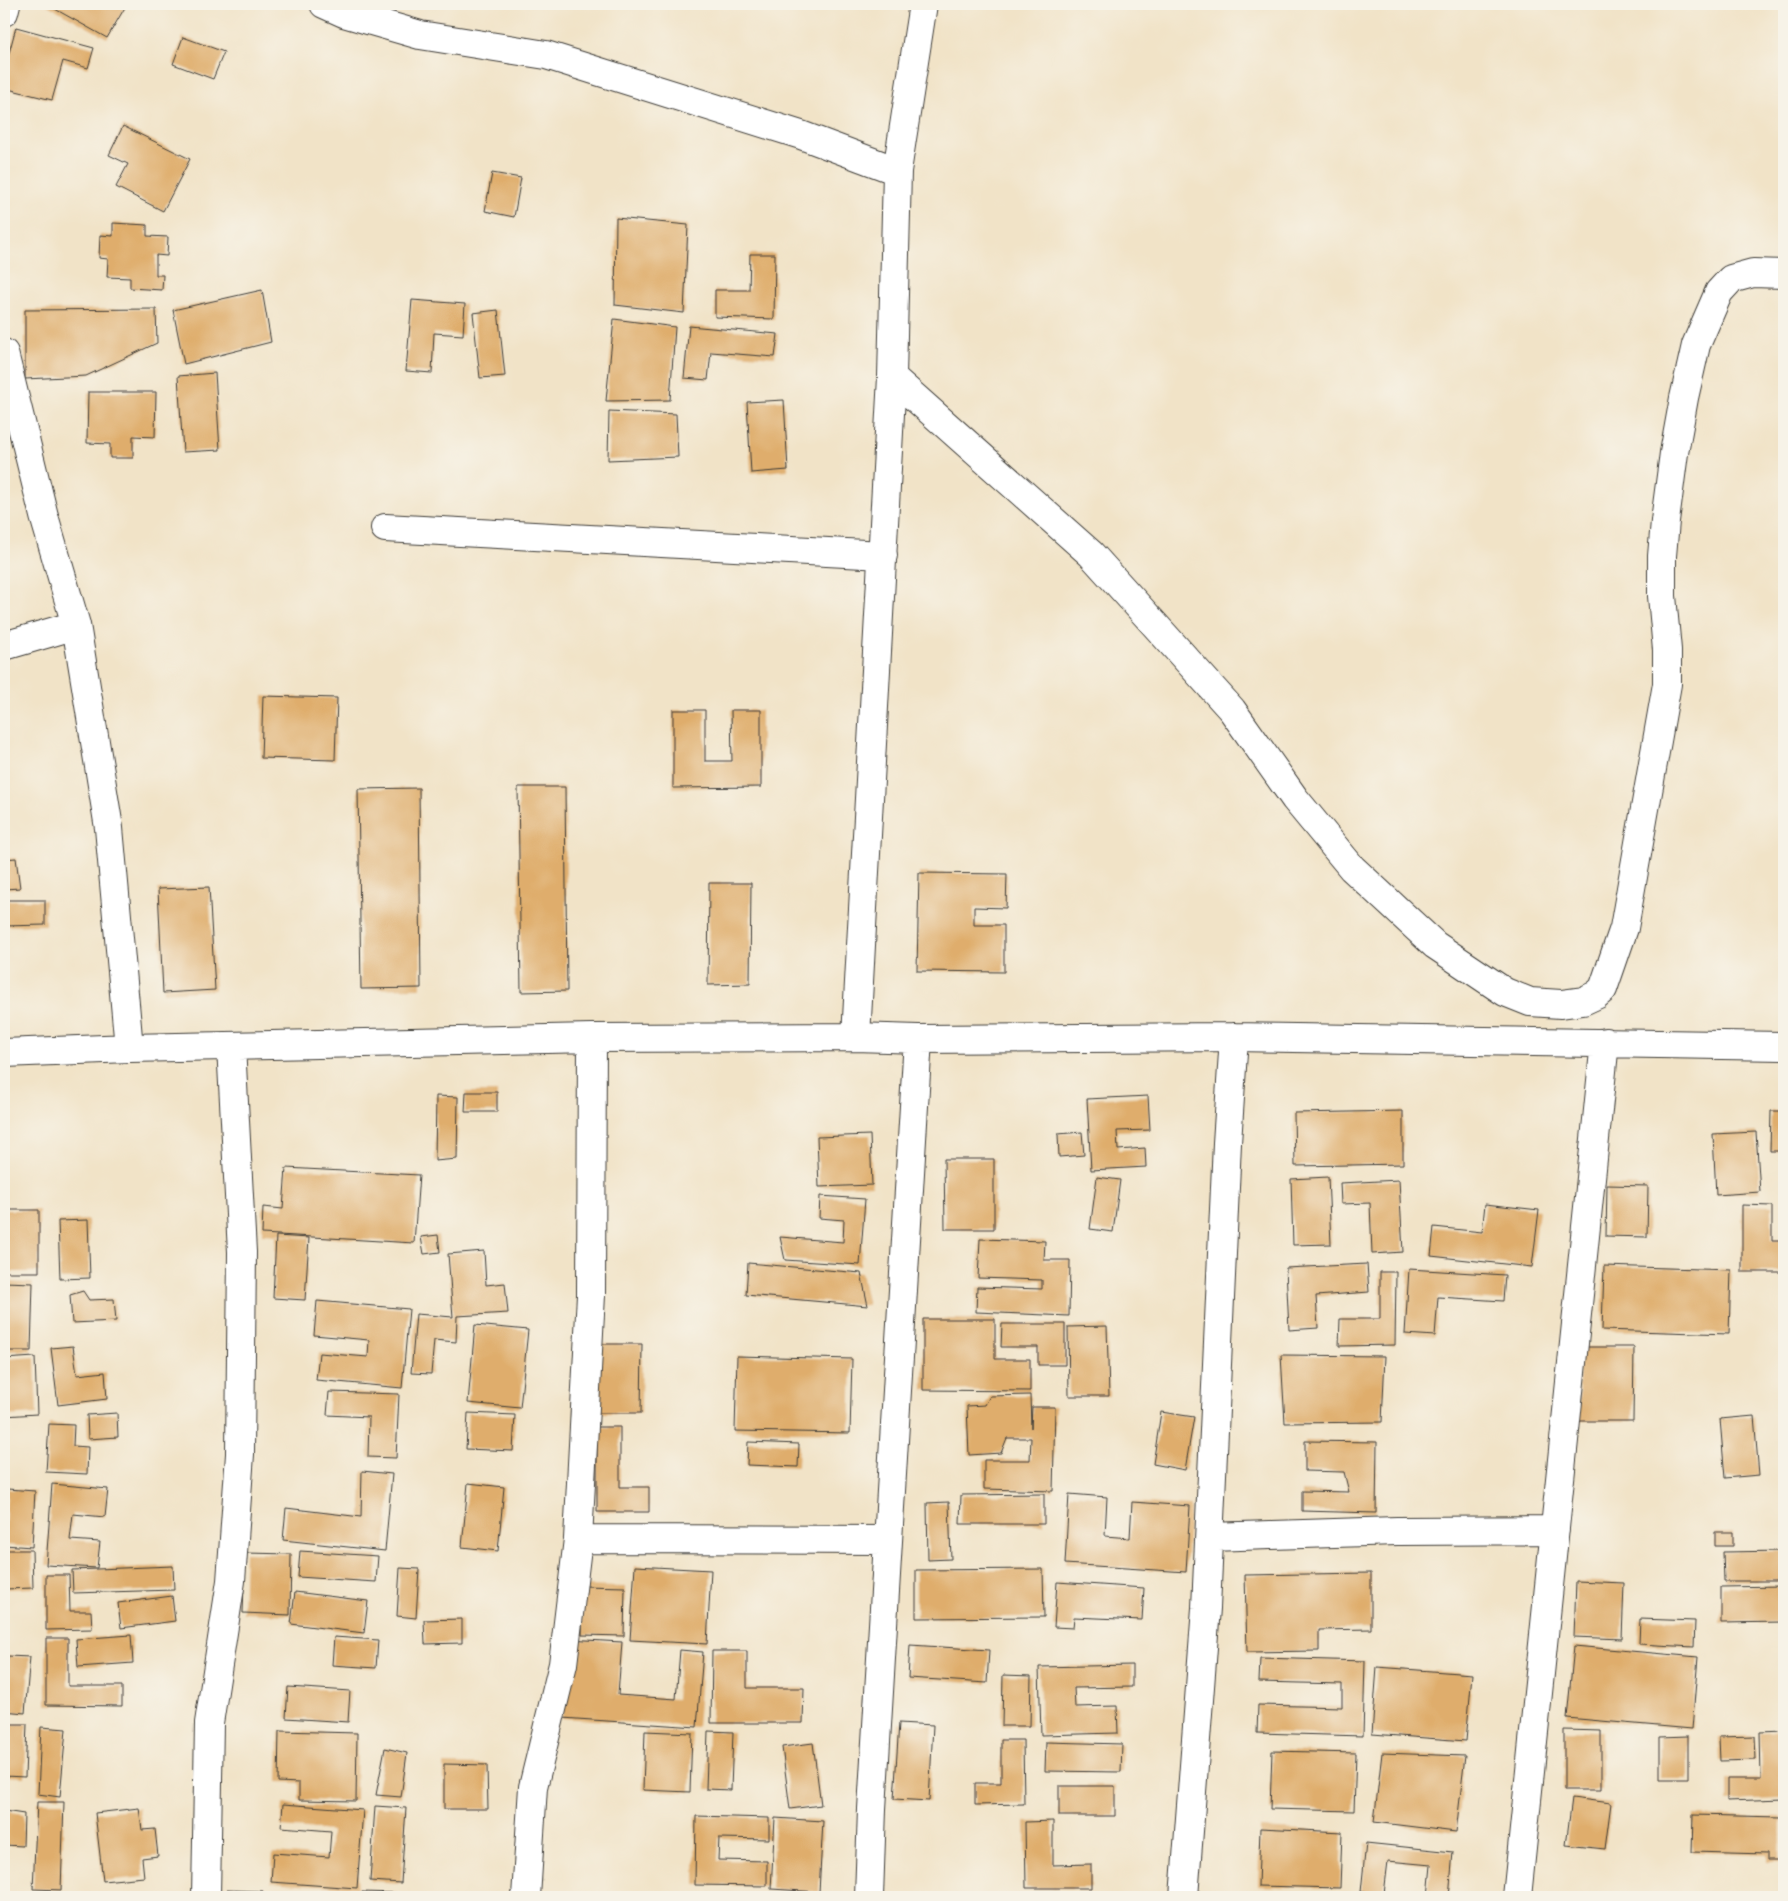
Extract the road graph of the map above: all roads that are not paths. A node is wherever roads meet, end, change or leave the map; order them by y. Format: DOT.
graph roads {
  1 [pos="6,4"];
  2 [pos="324,4"];
  3 [pos="923,4"];
  4 [pos="4,12"];
  5 [pos="897,171"];
  6 [pos="1784,274"];
  7 [pos="4,353"];
  8 [pos="892,377"];
  9 [pos="385,528"];
  10 [pos="883,555"];
  11 [pos="76,625"];
  12 [pos="4,646"];
  13 [pos="856,1037"];
  14 [pos="1234,1037"];
  15 [pos="592,1038"];
  16 [pos="918,1039"];
  17 [pos="1605,1042"];
  18 [pos="232,1046"];
  19 [pos="1784,1046"];
  20 [pos="129,1048"];
  21 [pos="4,1053"];
  22 [pos="1555,1530"];
  23 [pos="1210,1537"];
  24 [pos="578,1540"];
  25 [pos="888,1540"];
  26 [pos="206,1897"];
  27 [pos="526,1897"];
  28 [pos="869,1897"];
  29 [pos="1184,1897"];
  30 [pos="1517,1897"];
  1 -- 4 [label="street"];
  2 -- 5 [label="street"];
  3 -- 5 [label="street"];
  5 -- 8 [label="street"];
  6 -- 8 [label="street"];
  7 -- 11 [label="street"];
  8 -- 10 [label="street"];
  9 -- 10 [label="street"];
  10 -- 13 [label="street"];
  11 -- 12 [label="street"];
  11 -- 20 [label="street"];
  13 -- 15 [label="street"];
  13 -- 16 [label="street"];
  14 -- 16 [label="street"];
  14 -- 17 [label="street"];
  14 -- 23 [label="street"];
  15 -- 18 [label="street"];
  15 -- 24 [label="street"];
  16 -- 25 [label="street"];
  17 -- 19 [label="street"];
  17 -- 22 [label="street"];
  18 -- 20 [label="street"];
  18 -- 26 [label="street"];
  20 -- 21 [label="street"];
  22 -- 23 [label="street"];
  22 -- 30 [label="street"];
  23 -- 29 [label="street"];
  24 -- 25 [label="street"];
  24 -- 27 [label="street"];
  25 -- 28 [label="street"];
}
